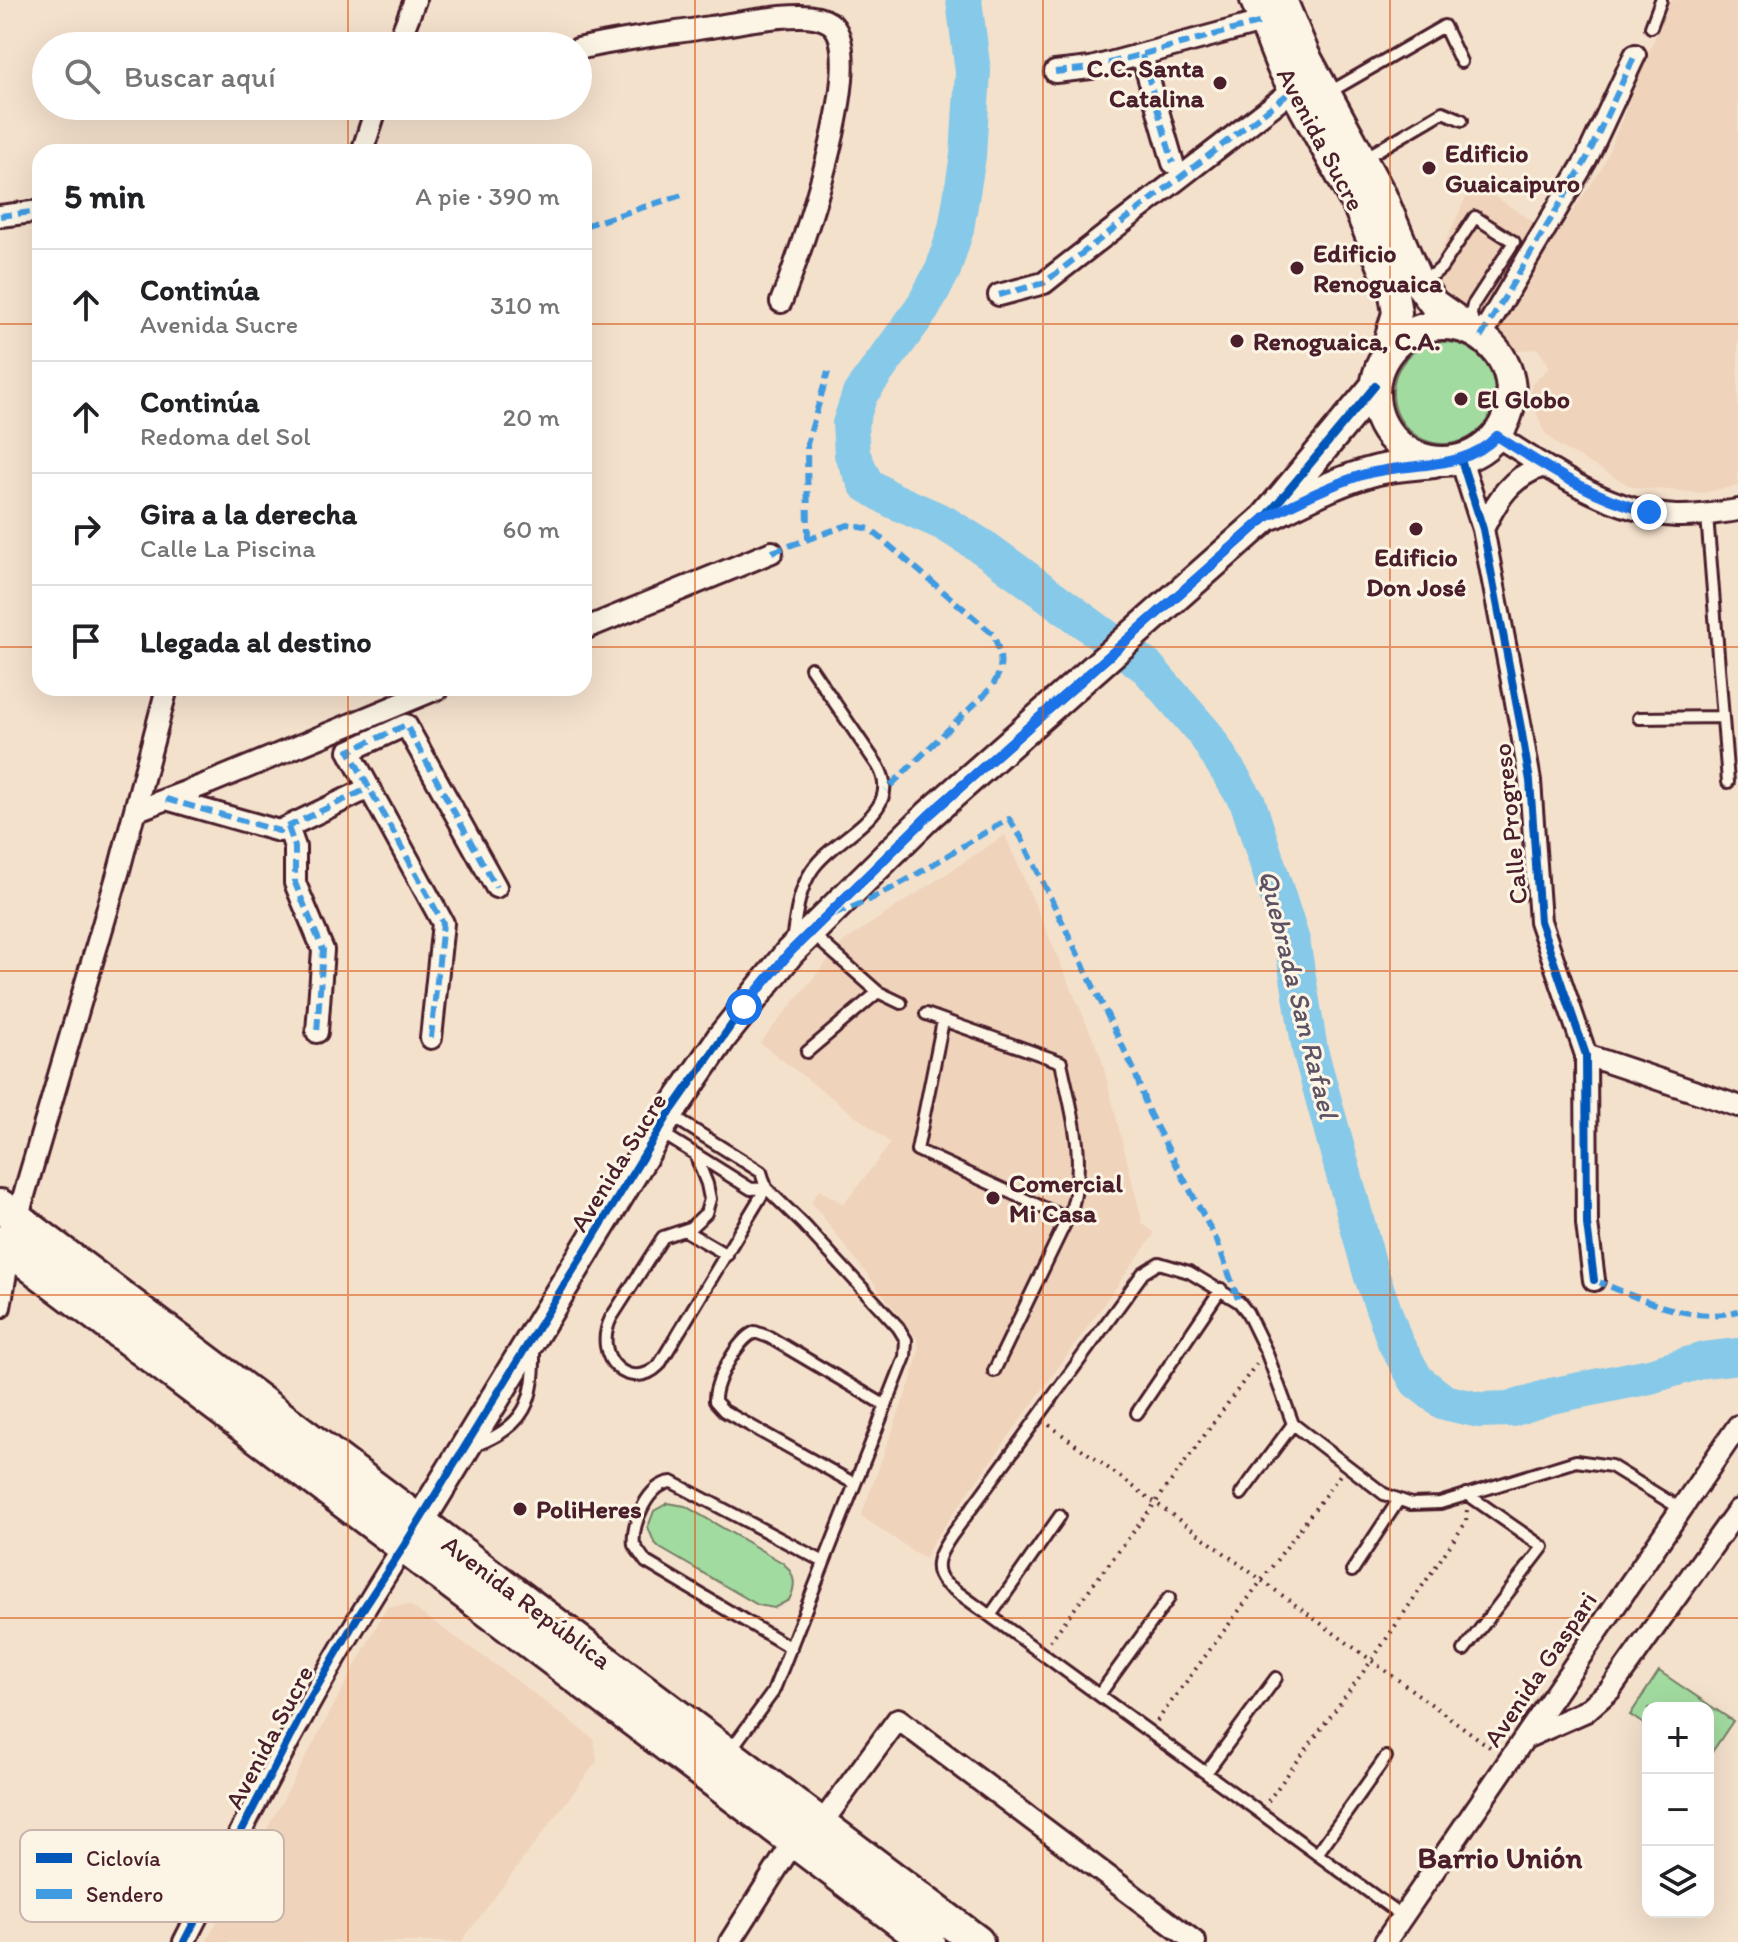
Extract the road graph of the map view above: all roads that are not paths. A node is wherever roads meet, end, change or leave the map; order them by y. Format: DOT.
graph roads {
  1 [pos="415,0"];
  2 [pos="1282,0"];
  3 [pos="1661,0"];
  4 [pos="1258,11"];
  5 [pos="1651,27"];
  6 [pos="402,32"];
  7 [pos="592,47"];
  8 [pos="1142,55"];
  9 [pos="1635,55"];
  10 [pos="1461,62"];
  11 [pos="1055,72"];
  12 [pos="1293,90"];
  13 [pos="1325,94"];
  14 [pos="372,120"];
  15 [pos="1462,120"];
  16 [pos="365,144"];
  17 [pos="1363,159"];
  18 [pos="1173,163"];
  19 [pos="32,212"];
  20 [pos="0,216"];
  21 [pos="1416,279"];
  22 [pos="999,295"];
  23 [pos="781,302"];
  24 [pos="1478,334"];
  25 [pos="1376,378"];
  26 [pos="1497,436"];
  27 [pos="1453,461"];
  28 [pos="1544,466"];
  29 [pos="1738,510"];
  30 [pos="1707,515"];
  31 [pos="1265,518"];
  32 [pos="1483,529"];
  33 [pos="772,552"];
  34 [pos="592,626"];
  35 [pos="811,668"];
  36 [pos="165,696"];
  37 [pos="417,696"];
  38 [pos="1723,717"];
  39 [pos="1639,718"];
  40 [pos="1728,782"];
  41 [pos="369,788"];
  42 [pos="166,799"];
  43 [pos="135,811"];
  44 [pos="288,827"];
  45 [pos="496,887"];
  46 [pos="800,942"];
  47 [pos="878,992"];
  48 [pos="901,1003"];
  49 [pos="926,1014"];
  50 [pos="943,1021"];
  51 [pos="317,1032"];
  52 [pos="431,1038"];
  53 [pos="807,1052"];
  54 [pos="1586,1055"];
  55 [pos="1738,1106"];
  56 [pos="664,1123"];
  57 [pos="695,1154"];
  58 [pos="766,1188"];
  59 [pos="1068,1219"];
  60 [pos="7,1229"];
  61 [pos="684,1230"];
  62 [pos="727,1255"];
  63 [pos="1594,1280"];
  64 [pos="1221,1289"];
  65 [pos="0,1307"];
  66 [pos="994,1371"];
  67 [pos="886,1406"];
  68 [pos="1137,1413"];
  69 [pos="1293,1424"];
  70 [pos="1738,1426"];
  71 [pos="855,1484"];
  72 [pos="1241,1494"];
  73 [pos="1467,1494"];
  74 [pos="1398,1501"];
  75 [pos="1681,1509"];
  76 [pos="1738,1510"];
  77 [pos="1060,1516"];
  78 [pos="412,1534"];
  79 [pos="824,1562"];
  80 [pos="1352,1571"];
  81 [pos="1169,1598"];
  82 [pos="990,1616"];
  83 [pos="791,1648"];
  84 [pos="1464,1650"];
  85 [pos="1276,1678"];
  86 [pos="1099,1695"];
  87 [pos="1525,1738"];
  88 [pos="728,1754"];
  89 [pos="1386,1757"];
  90 [pos="1206,1773"];
  91 [pos="242,1830"];
  92 [pos="808,1833"];
  93 [pos="1317,1854"];
  94 [pos="1402,1916"];
  95 [pos="194,1922"];
  96 [pos="184,1942"];
  97 [pos="730,1942"];
  98 [pos="928,1942"];
  99 [pos="977,1942"];
  100 [pos="1195,1942"];
  101 [pos="1385,1942"];
  1 -- 6 [label="street"];
  2 -- 13 [label="street, Avenida Sucre"];
  3 -- 5 [label="lane"];
  4 -- 8 [label="street"];
  4 -- 12 [label="street, Avenida Sucre"];
  7 -- 23 [label="street"];
  8 -- 11 [label="street"];
  8 -- 18 [label="street"];
  9 -- 24 [label="street"];
  10 -- 13 [label="lane"];
  12 -- 22 [label="street"];
  12 -- 25 [label="street, Avenida Sucre"];
  13 -- 17 [label="street, Avenida Sucre"];
  14 -- 16 [label="street"];
  15 -- 17 [label="lane"];
  17 -- 21 [label="street, Avenida Sucre"];
  19 -- 20 [label="street"];
  21 -- 24 [label="street, Avenida Sucre"];
  21 -- 24 [label="lane"];
  24 -- 25 [label="street"];
  24 -- 26 [label="street"];
  25 -- 27 [label="street"];
  25 -- 31 [label="street, Avenida Sucre"];
  26 -- 27 [label="street"];
  26 -- 28 [label="street"];
  27 -- 31 [label="street, Avenida Sucre"];
  27 -- 32 [label="street, Calle Progreso"];
  28 -- 30 [label="street"];
  28 -- 32 [label="street"];
  29 -- 30 [label="street"];
  30 -- 38 [label="lane"];
  31 -- 46 [label="street, Avenida Sucre"];
  32 -- 54 [label="street, Calle Progreso"];
  33 -- 34 [label="street"];
  35 -- 46 [label="lane"];
  36 -- 43 [label="street"];
  37 -- 42 [label="street"];
  38 -- 39 [label="lane"];
  38 -- 40 [label="lane"];
  41 -- 44 [label="street"];
  41 -- 45 [label="street"];
  41 -- 52 [label="street"];
  42 -- 43 [label="street"];
  42 -- 44 [label="street"];
  43 -- 60 [label="street"];
  44 -- 51 [label="street"];
  46 -- 47 [label="lane"];
  46 -- 56 [label="street, Avenida Sucre"];
  47 -- 48 [label="lane"];
  47 -- 53 [label="lane"];
  49 -- 50 [label="lane"];
  50 -- 59 [label="lane"];
  50 -- 59 [label="lane"];
  54 -- 55 [label="street"];
  54 -- 63 [label="street, Calle Progreso"];
  56 -- 57 [label="lane"];
  56 -- 58 [label="lane"];
  56 -- 78 [label="street, Avenida Sucre"];
  57 -- 58 [label="lane"];
  57 -- 61 [label="lane"];
  58 -- 62 [label="lane"];
  58 -- 67 [label="lane"];
  59 -- 66 [label="lane"];
  60 -- 65 [label="street"];
  60 -- 78 [label="main road, Avenida República"];
  61 -- 62 [label="lane"];
  61 -- 62 [label="lane"];
  64 -- 68 [label="lane"];
  64 -- 69 [label="lane"];
  64 -- 82 [label="lane"];
  67 -- 71 [label="lane"];
  67 -- 71 [label="lane"];
  69 -- 72 [label="lane"];
  69 -- 74 [label="lane"];
  70 -- 75 [label="street, Avenida Gaspari"];
  71 -- 79 [label="lane"];
  73 -- 74 [label="lane"];
  73 -- 75 [label="lane"];
  73 -- 84 [label="lane"];
  74 -- 80 [label="lane"];
  75 -- 87 [label="street, Avenida Gaspari"];
  76 -- 87 [label="street"];
  77 -- 82 [label="lane"];
  78 -- 88 [label="main road, Avenida República"];
  78 -- 91 [label="street, Avenida Sucre"];
  78 -- 92 [label="main road, Avenida República"];
  79 -- 83 [label="lane"];
  79 -- 83 [label="lane"];
  81 -- 86 [label="lane"];
  82 -- 86 [label="lane"];
  83 -- 88 [label="lane"];
  85 -- 90 [label="lane"];
  86 -- 90 [label="lane"];
  87 -- 94 [label="street, Avenida Gaspari"];
  88 -- 92 [label="main road, Avenida República"];
  89 -- 93 [label="lane"];
  90 -- 93 [label="lane"];
  92 -- 97 [label="street"];
  92 -- 98 [label="main road, Avenida República"];
  92 -- 99 [label="main road, Avenida República"];
  92 -- 100 [label="street"];
  93 -- 94 [label="lane"];
  94 -- 101 [label="street, Avenida Gaspari"];
  95 -- 96 [label="street, Avenida Sucre"];
}
